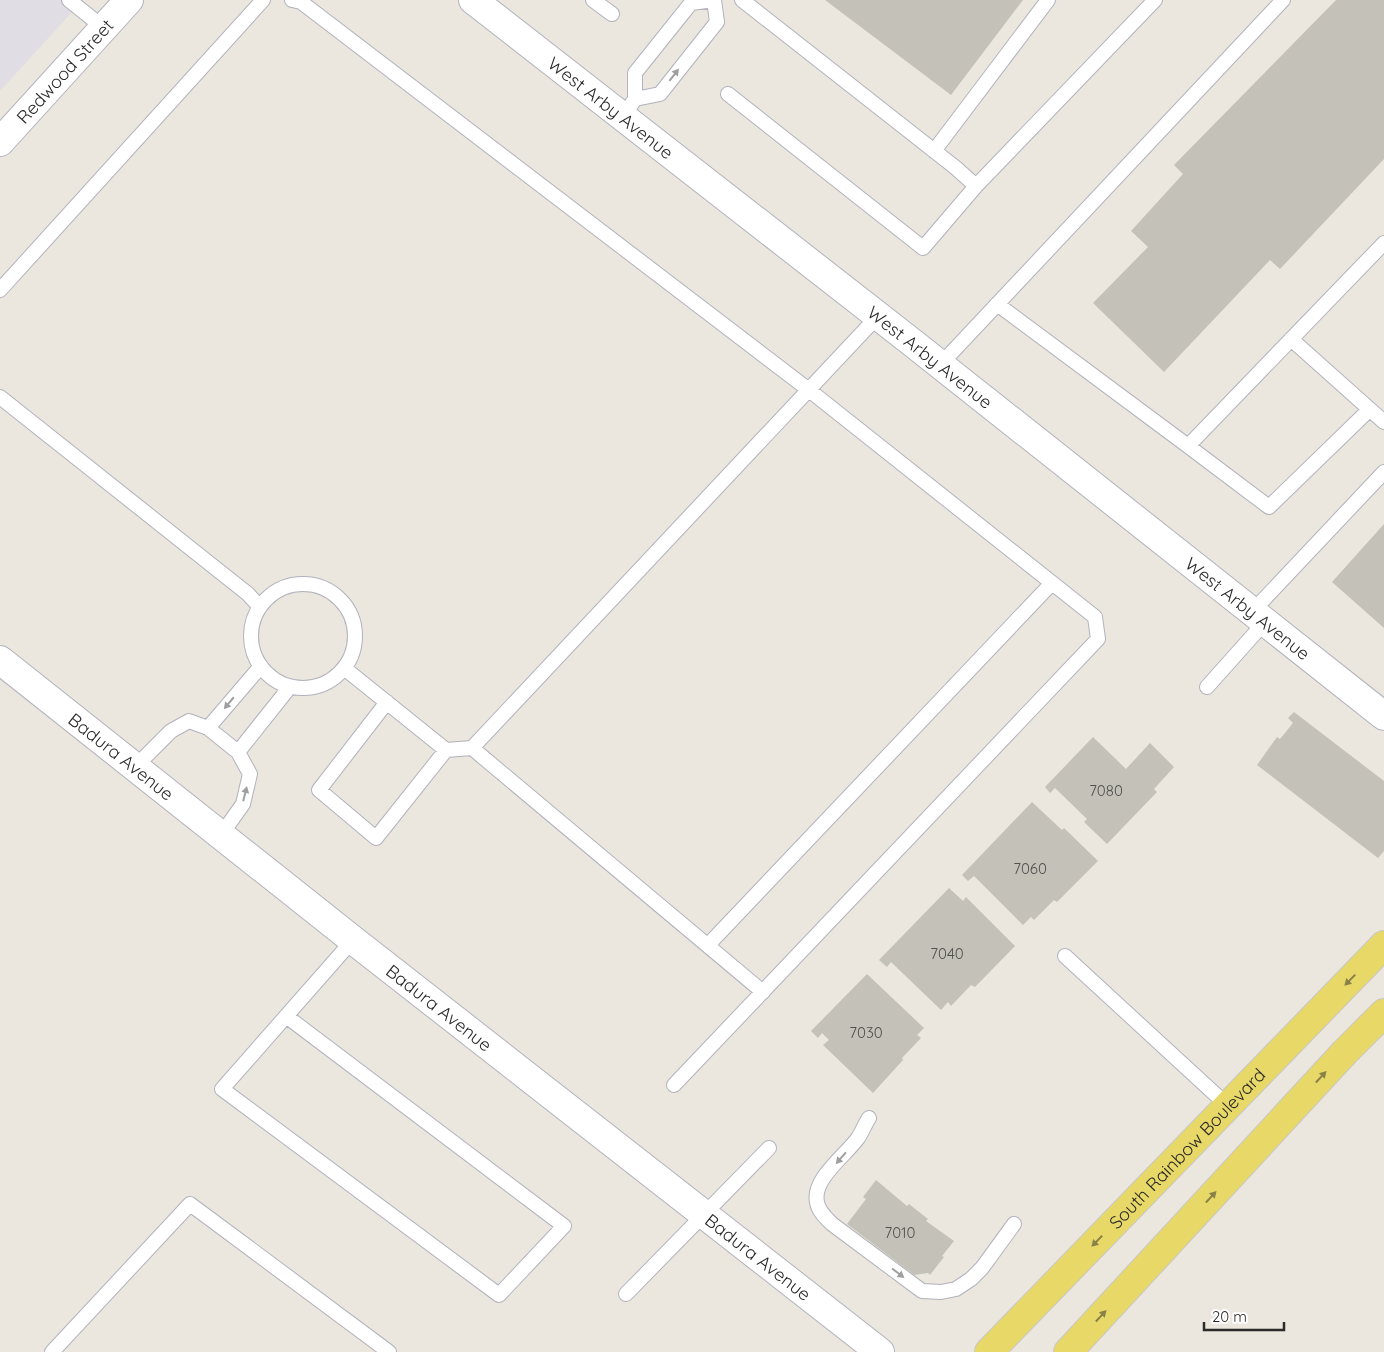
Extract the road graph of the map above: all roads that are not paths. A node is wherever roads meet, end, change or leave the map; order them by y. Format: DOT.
graph roads {
  1 [pos="69,0"];
  2 [pos="129,0"];
  3 [pos="263,0"];
  4 [pos="292,0"];
  5 [pos="473,0"];
  6 [pos="594,0"];
  7 [pos="714,0"];
  8 [pos="742,0"];
  9 [pos="1048,0"];
  10 [pos="1155,0"];
  11 [pos="1283,0"];
  12 [pos="612,14"];
  13 [pos="104,28"];
  14 [pos="728,94"];
  15 [pos="629,108"];
  16 [pos="0,142"];
  17 [pos="934,151"];
  18 [pos="976,186"];
  19 [pos="1384,243"];
  20 [pos="0,290"];
  21 [pos="997,304"];
  22 [pos="878,316"];
  23 [pos="1291,339"];
  24 [pos="940,365"];
  25 [pos="809,390"];
  26 [pos="0,397"];
  27 [pos="1369,410"];
  28 [pos="1384,422"];
  29 [pos="1188,446"];
  30 [pos="1384,472"];
  31 [pos="1052,583"];
  32 [pos="260,607"];
  33 [pos="1258,617"];
  34 [pos="0,660"];
  35 [pos="260,666"];
  36 [pos="344,668"];
  37 [pos="1207,687"];
  38 [pos="289,688"];
  39 [pos="387,702"];
  40 [pos="1384,716"];
  41 [pos="208,728"];
  42 [pos="472,748"];
  43 [pos="446,750"];
  44 [pos="238,752"];
  45 [pos="135,767"];
  46 [pos="221,835"];
  47 [pos="353,940"];
  48 [pos="1384,945"];
  49 [pos="708,946"];
  50 [pos="1065,956"];
  51 [pos="763,992"];
  52 [pos="1384,1013"];
  53 [pos="286,1016"];
  54 [pos="674,1085"];
  55 [pos="1228,1106"];
  56 [pos="868,1118"];
  57 [pos="768,1148"];
  58 [pos="703,1214"];
  59 [pos="1014,1224"];
  60 [pos="626,1294"];
  61 [pos="52,1352"];
  62 [pos="389,1352"];
  63 [pos="880,1352"];
  64 [pos="989,1352"];
  65 [pos="1068,1352"];
  1 -- 13 [label="lane"];
  2 -- 13 [label="street, Redwood Street"];
  3 -- 20 [label="lane"];
  4 -- 25 [label="lane"];
  5 -- 15 [label="street, West Arby Avenue"];
  6 -- 12 [label="lane"];
  7 -- 15 [label="lane"];
  15 -- 7 [label="lane, one-way"];
  8 -- 17 [label="lane"];
  9 -- 17 [label="lane"];
  10 -- 18 [label="lane"];
  11 -- 21 [label="lane"];
  13 -- 16 [label="street, Redwood Street"];
  14 -- 18 [label="lane"];
  15 -- 22 [label="street, West Arby Avenue"];
  17 -- 18 [label="lane"];
  19 -- 23 [label="lane"];
  21 -- 24 [label="lane"];
  21 -- 29 [label="lane"];
  22 -- 24 [label="street, West Arby Avenue"];
  22 -- 25 [label="lane"];
  23 -- 27 [label="lane"];
  23 -- 29 [label="lane"];
  24 -- 33 [label="street, West Arby Avenue"];
  25 -- 31 [label="lane"];
  25 -- 42 [label="lane"];
  26 -- 32 [label="lane"];
  27 -- 28 [label="lane"];
  27 -- 29 [label="lane"];
  30 -- 33 [label="lane"];
  31 -- 49 [label="lane"];
  31 -- 51 [label="lane"];
  32 -- 35 [label="lane"];
  32 -- 36 [label="lane"];
  33 -- 37 [label="lane"];
  33 -- 40 [label="street, West Arby Avenue"];
  34 -- 45 [label="street, Badura Avenue"];
  35 -- 38 [label="lane"];
  35 -- 41 [label="lane, one-way"];
  36 -- 38 [label="lane"];
  36 -- 39 [label="lane"];
  38 -- 44 [label="lane"];
  39 -- 43 [label="lane"];
  39 -- 43 [label="lane"];
  41 -- 44 [label="lane"];
  41 -- 45 [label="lane"];
  42 -- 43 [label="lane"];
  42 -- 49 [label="lane"];
  46 -- 44 [label="lane, one-way"];
  45 -- 46 [label="street, Badura Avenue"];
  46 -- 47 [label="street, Badura Avenue"];
  47 -- 53 [label="lane"];
  47 -- 58 [label="street, Badura Avenue"];
  48 -- 55 [label="main road, South Rainbow Boulevard, one-way"];
  49 -- 51 [label="lane"];
  50 -- 55 [label="lane"];
  51 -- 54 [label="lane"];
  65 -- 52 [label="main road, one-way"];
  53 -- 53 [label="lane"];
  55 -- 64 [label="main road, South Rainbow Boulevard, one-way"];
  56 -- 59 [label="lane, one-way"];
  57 -- 58 [label="lane"];
  58 -- 60 [label="lane"];
  58 -- 63 [label="street, Badura Avenue"];
  61 -- 62 [label="lane"];
}
